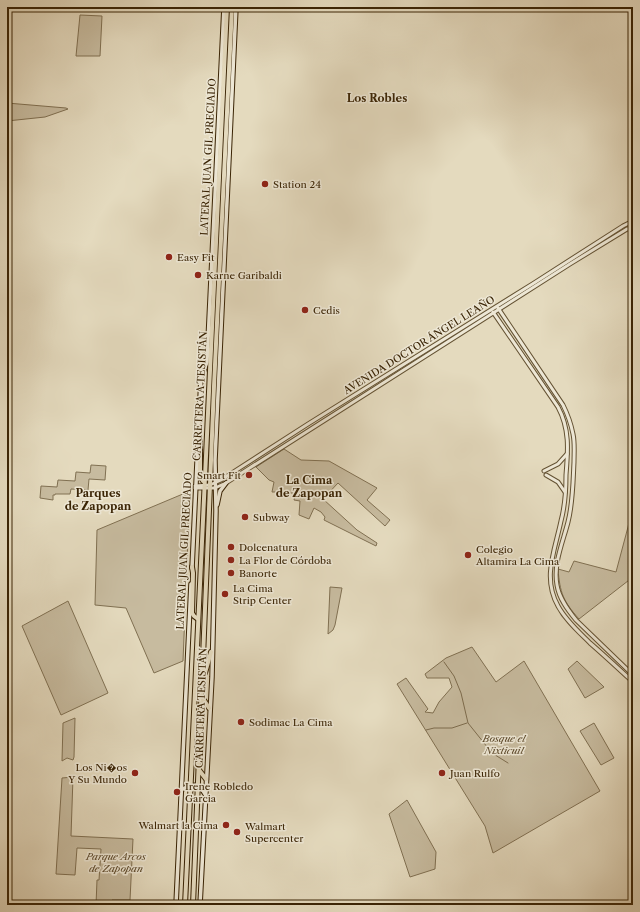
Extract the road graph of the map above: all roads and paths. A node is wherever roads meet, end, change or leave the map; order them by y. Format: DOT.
graph roads {
  1 [pos="224,7"];
  2 [pos="227,7"];
  3 [pos="232,7"];
  4 [pos="236,7"];
  5 [pos="230,132"];
  6 [pos="226,138"];
  7 [pos="225,154"];
  8 [pos="229,159"];
  9 [pos="633,221"];
  10 [pos="633,228"];
  11 [pos="212,298"];
  12 [pos="498,308"];
  13 [pos="491,310"];
  14 [pos="494,313"];
  15 [pos="460,329"];
  16 [pos="463,333"];
  17 [pos="218,347"];
  18 [pos="198,428"];
  19 [pos="568,452"];
  20 [pos="250,461"];
  21 [pos="253,465"];
  22 [pos="544,471"];
  23 [pos="546,475"];
  24 [pos="226,483"];
  25 [pos="204,485"];
  26 [pos="213,486"];
  27 [pos="195,487"];
  28 [pos="566,495"];
  29 [pos="216,509"];
  30 [pos="192,567"];
  31 [pos="198,619"];
  32 [pos="212,652"];
  33 [pos="633,675"];
  34 [pos="203,681"];
  35 [pos="633,682"];
  36 [pos="202,697"];
  37 [pos="210,708"];
  38 [pos="198,770"];
  39 [pos="206,779"];
  40 [pos="190,785"];
  41 [pos="198,786"];
  42 [pos="181,790"];
  43 [pos="205,795"];
  44 [pos="176,905"];
  45 [pos="184,905"];
  46 [pos="193,905"];
  47 [pos="200,905"];
  1 -- 11 [label="main road, LATERAL JUAN GIL PRECIADO"];
  2 -- 11 [label="main road, CARRETERA A TESISTÁN"];
  3 -- 6 [label="main road, CARRETERA A TESISTÁN"];
  4 -- 5 [label="main road, LATERAL JUAN GIL PRECIADO"];
  5 -- 6 [label="main road"];
  5 -- 8 [label="main road, LATERAL JUAN GIL PRECIADO"];
  6 -- 7 [label="main road, CARRETERA A TESISTÁN"];
  7 -- 8 [label="main road"];
  7 -- 17 [label="main road, CARRETERA A TESISTÁN"];
  8 -- 17 [label="main road, LATERAL JUAN GIL PRECIADO"];
  9 -- 12 [label="street, AVENIDA DOCTOR ÁNGEL LEAÑO"];
  10 -- 12 [label="street, AVENIDA DOCTOR ÁNGEL LEAÑO"];
  11 -- 18 [label="main road, LATERAL JUAN GIL PRECIADO"];
  11 -- 25 [label="main road, CARRETERA A TESISTÁN"];
  12 -- 13 [label="street, AVENIDA DOCTOR ÁNGEL LEAÑO"];
  12 -- 14 [label="street, AVENIDA DOCTOR ÁNGEL LEAÑO"];
  12 -- 33 [label="street"];
  13 -- 14 [label="street"];
  13 -- 15 [label="street, AVENIDA DOCTOR ÁNGEL LEAÑO"];
  14 -- 16 [label="street, AVENIDA DOCTOR ÁNGEL LEAÑO"];
  14 -- 19 [label="street"];
  15 -- 16 [label="street"];
  15 -- 20 [label="street, AVENIDA DOCTOR ÁNGEL LEAÑO"];
  16 -- 21 [label="street, AVENIDA DOCTOR ÁNGEL LEAÑO"];
  17 -- 26 [label="main road, CARRETERA A TESISTÁN"];
  18 -- 25 [label="main road"];
  18 -- 27 [label="main road, LATERAL JUAN GIL PRECIADO"];
  19 -- 22 [label="street"];
  19 -- 28 [label="street"];
  20 -- 21 [label="street"];
  20 -- 26 [label="street, AVENIDA DOCTOR ÁNGEL LEAÑO"];
  21 -- 24 [label="street, AVENIDA DOCTOR ÁNGEL LEAÑO"];
  23 -- 28 [label="street"];
  24 -- 26 [label="street, AVENIDA DOCTOR ÁNGEL LEAÑO"];
  24 -- 29 [label="main road"];
  25 -- 26 [label="street"];
  25 -- 27 [label="street"];
  25 -- 31 [label="main road, CARRETERA A TESISTÁN"];
  26 -- 29 [label="main road"];
  26 -- 34 [label="main road, CARRETERA A TESISTÁN"];
  27 -- 30 [label="main road, LATERAL JUAN GIL PRECIADO"];
  28 -- 35 [label="street"];
  29 -- 32 [label="main road, CARRETERA TESISTÁN"];
  30 -- 31 [label="main road"];
  30 -- 42 [label="main road, LATERAL JUAN GIL PRECIADO"];
  31 -- 40 [label="main road, CARRETERA A TESISTÁN"];
  32 -- 34 [label="main road"];
  32 -- 37 [label="main road, CARRETERA TESISTÁN"];
  34 -- 36 [label="main road, CARRETERA A TESISTÁN"];
  36 -- 37 [label="main road"];
  36 -- 38 [label="main road, CARRETERA A TESISTÁN"];
  37 -- 39 [label="main road, CARRETERA TESISTÁN"];
  38 -- 39 [label="main road"];
  38 -- 41 [label="main road, CARRETERA A TESISTÁN"];
  39 -- 43 [label="main road, CARRETERA TESISTÁN"];
  40 -- 41 [label="main road"];
  40 -- 42 [label="main road"];
  40 -- 45 [label="main road, CARRETERA A TESISTÁN"];
  41 -- 43 [label="main road"];
  41 -- 46 [label="main road, CARRETERA A TESISTÁN"];
  42 -- 44 [label="main road, LATERAL JUAN GIL PRECIADO"];
  43 -- 47 [label="main road, CARRETERA TESISTÁN"];
}
